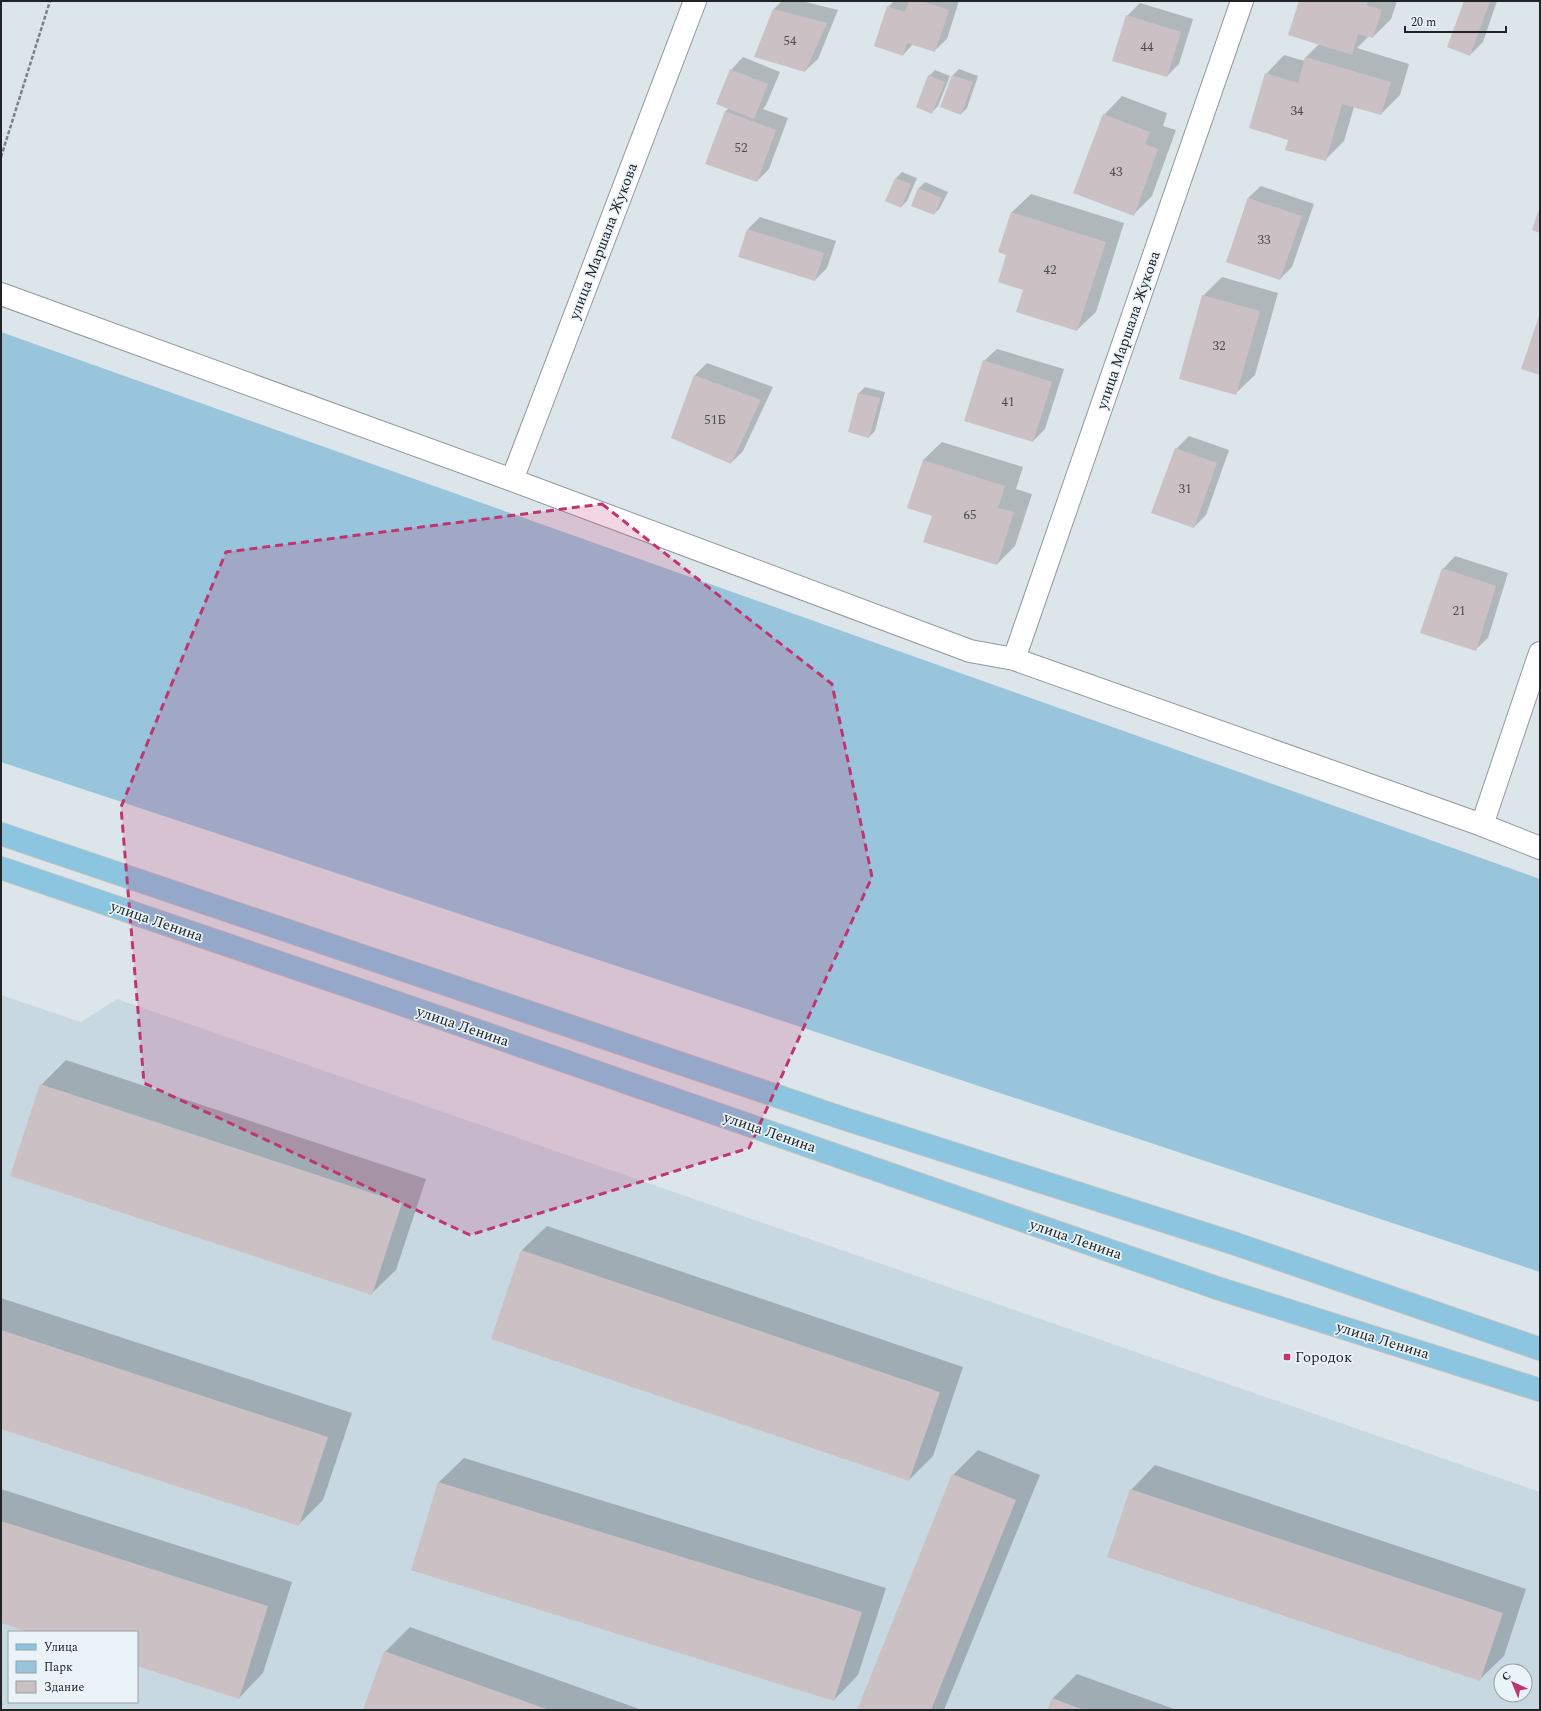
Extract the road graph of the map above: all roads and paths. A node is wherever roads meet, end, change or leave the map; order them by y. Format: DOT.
graph roads {
  1 [pos="50,1"];
  2 [pos="695,1"];
  3 [pos="1242,1"];
  4 [pos="1,157"];
  5 [pos="1,294"];
  6 [pos="512,480"];
  7 [pos="1540,652"];
  8 [pos="1014,659"];
  9 [pos="1482,825"];
  10 [pos="1,834"];
  11 [pos="1540,848"];
  12 [pos="1,868"];
  13 [pos="1540,1349"];
  14 [pos="1540,1390"];
  1 -- 4 [label="path"];
  2 -- 6 [label="street, улица Маршала Жукова"];
  3 -- 8 [label="street, улица Маршала Жукова"];
  5 -- 6 [label="street"];
  6 -- 8 [label="street"];
  7 -- 9 [label="street"];
  8 -- 9 [label="street"];
  9 -- 11 [label="street"];
  10 -- 13 [label="main road"];
  12 -- 14 [label="main road, улица Ленина"];
}
